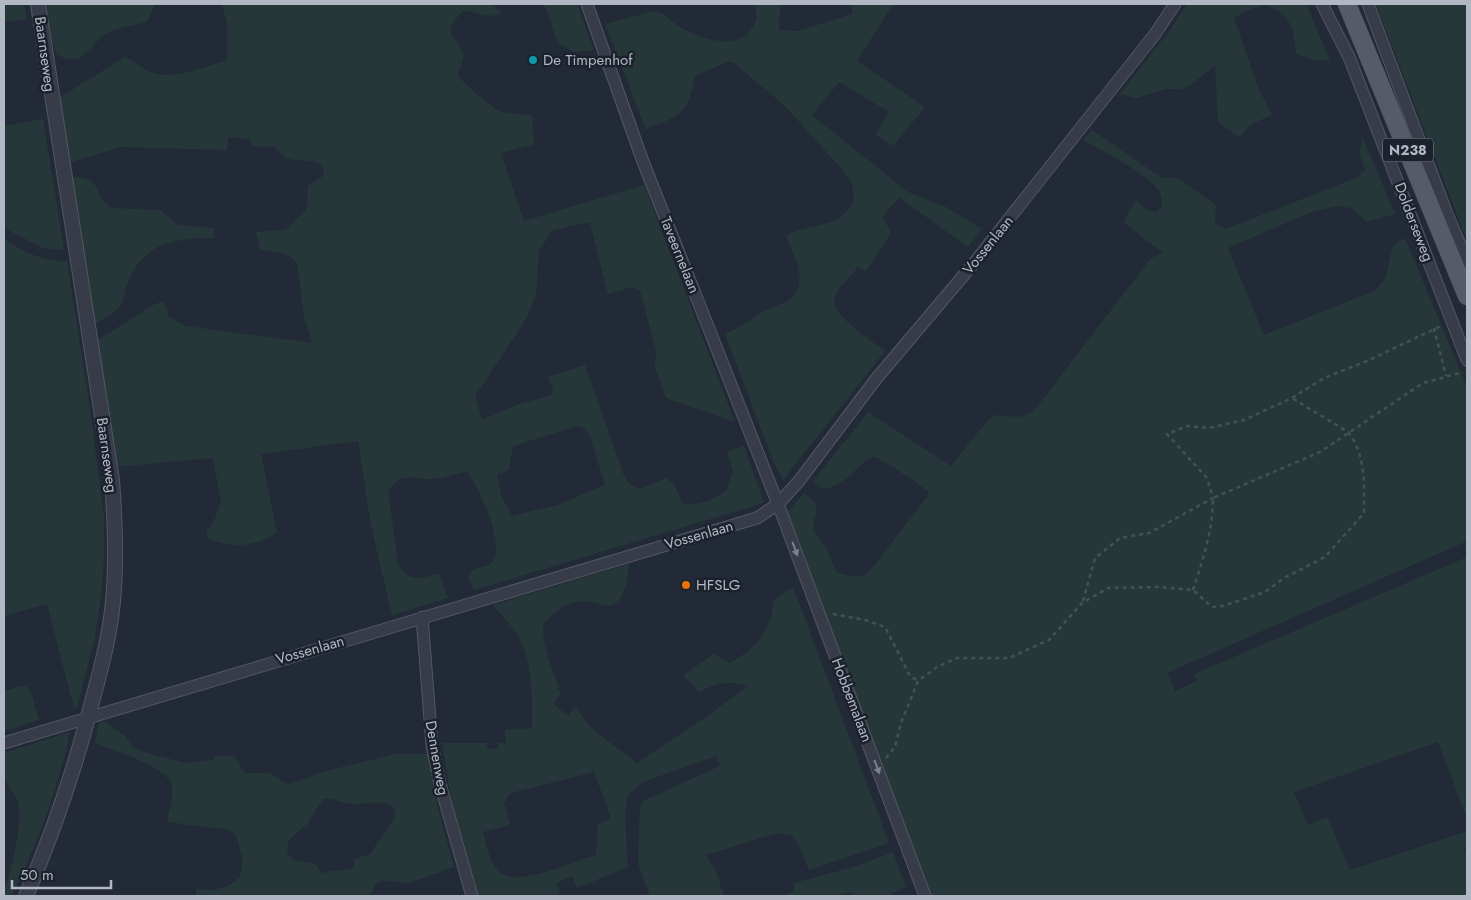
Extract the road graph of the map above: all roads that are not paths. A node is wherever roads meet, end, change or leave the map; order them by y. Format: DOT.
graph roads {
  1 [pos="38,4"];
  2 [pos="587,4"];
  3 [pos="1175,4"];
  4 [pos="1322,4"];
  5 [pos="1347,4"];
  6 [pos="1368,4"];
  7 [pos="1467,261"];
  8 [pos="1467,296"];
  9 [pos="1467,360"];
  10 [pos="778,504"];
  11 [pos="422,617"];
  12 [pos="89,716"];
  13 [pos="4,743"];
  14 [pos="26,896"];
  15 [pos="472,896"];
  16 [pos="925,896"];
  1 -- 12 [label="street, Baarnseweg"];
  2 -- 10 [label="street, Taveernelaan"];
  3 -- 10 [label="street, Vossenlaan"];
  4 -- 9 [label="street, Dolderseweg"];
  5 -- 8 [label="main road, Dolderseweg / N238"];
  6 -- 7 [label="street"];
  10 -- 11 [label="street, Vossenlaan"];
  10 -- 16 [label="street, Hobbemalaan, one-way"];
  11 -- 12 [label="street, Vossenlaan"];
  11 -- 15 [label="street, Dennenweg"];
  12 -- 13 [label="street, Vossenlaan"];
  12 -- 14 [label="street, Baarnseweg"];
}
